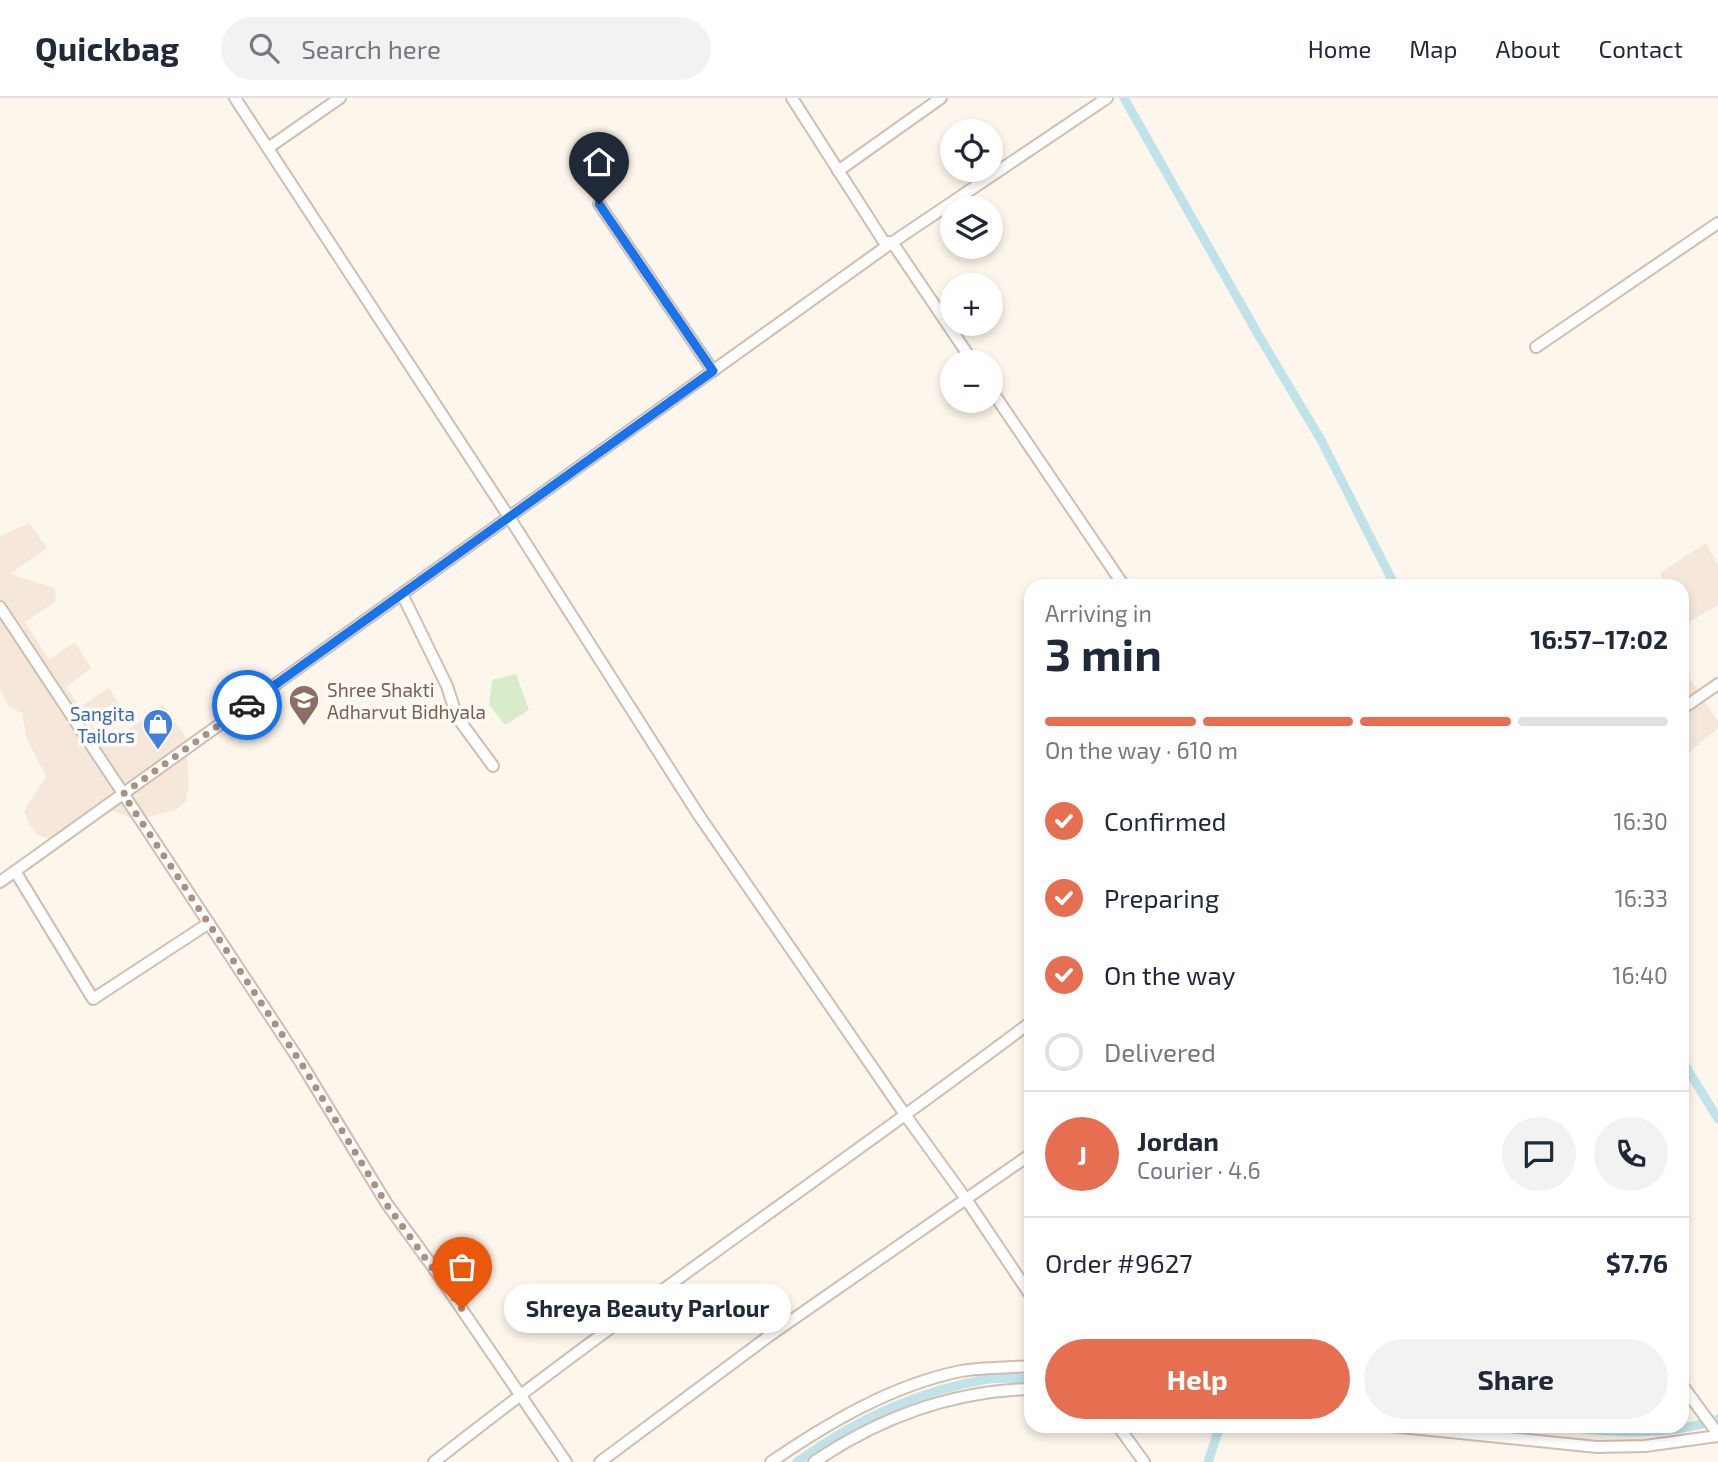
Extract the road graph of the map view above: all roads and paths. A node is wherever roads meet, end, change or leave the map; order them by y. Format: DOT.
graph roads {
  1 [pos="340,98"];
  2 [pos="792,98"];
  3 [pos="941,98"];
  4 [pos="1107,98"];
  5 [pos="238,99"];
  6 [pos="268,148"];
  7 [pos="838,171"];
  8 [pos="599,204"];
  9 [pos="1718,223"];
  10 [pos="892,242"];
  11 [pos="1536,347"];
  12 [pos="965,350"];
  13 [pos="713,371"];
  14 [pos="1003,407"];
  15 [pos="509,517"];
  16 [pos="1119,579"];
  17 [pos="402,594"];
  18 [pos="0,607"];
  19 [pos="1718,684"];
  20 [pos="1689,704"];
  21 [pos="493,766"];
  22 [pos="123,794"];
  23 [pos="15,872"];
  24 [pos="0,882"];
  25 [pos="209,923"];
  26 [pos="1024,1027"];
  27 [pos="906,1116"];
  28 [pos="1024,1159"];
  29 [pos="966,1199"];
  30 [pos="1024,1286"];
  31 [pos="1024,1366"];
  32 [pos="1024,1389"];
  33 [pos="520,1394"];
  34 [pos="1689,1394"];
  35 [pos="1123,1433"];
  36 [pos="1460,1433"];
  37 [pos="1717,1433"];
  38 [pos="434,1462"];
  39 [pos="566,1462"];
  40 [pos="600,1462"];
  41 [pos="771,1462"];
  42 [pos="814,1462"];
  43 [pos="1144,1462"];
  1 -- 6 [label="street"];
  2 -- 7 [label="street"];
  3 -- 7 [label="street"];
  4 -- 10 [label="street"];
  5 -- 6 [label="street"];
  6 -- 15 [label="street"];
  7 -- 10 [label="street"];
  8 -- 13 [label="street"];
  9 -- 11 [label="street"];
  10 -- 12 [label="street"];
  10 -- 13 [label="street"];
  13 -- 15 [label="street"];
  14 -- 16 [label="street"];
  15 -- 17 [label="street"];
  15 -- 27 [label="street"];
  17 -- 21 [label="street"];
  17 -- 22 [label="street"];
  18 -- 22 [label="street"];
  19 -- 20 [label="street"];
  22 -- 23 [label="street"];
  22 -- 25 [label="street"];
  23 -- 24 [label="street"];
  23 -- 25 [label="street"];
  25 -- 33 [label="street"];
  26 -- 27 [label="street"];
  27 -- 29 [label="street"];
  27 -- 33 [label="street"];
  28 -- 29 [label="street"];
  29 -- 30 [label="street"];
  29 -- 40 [label="street"];
  31 -- 41 [label="street"];
  32 -- 42 [label="street"];
  33 -- 38 [label="street"];
  33 -- 39 [label="street"];
  34 -- 37 [label="street"];
  35 -- 43 [label="street"];
  36 -- 37 [label="street"];
}
